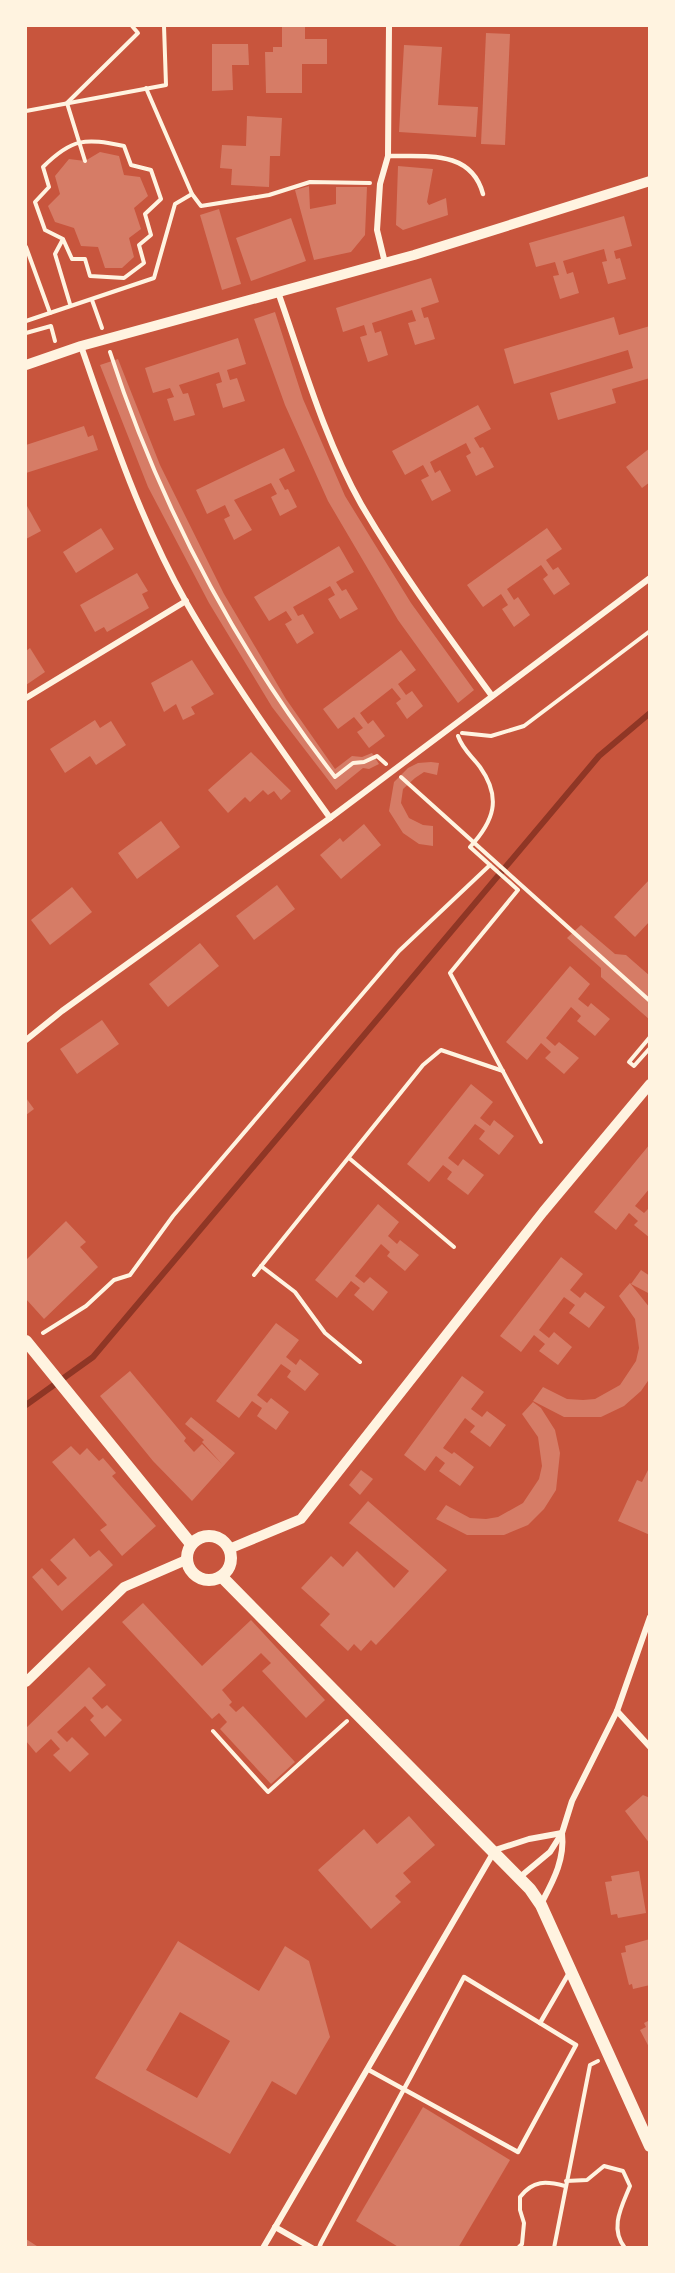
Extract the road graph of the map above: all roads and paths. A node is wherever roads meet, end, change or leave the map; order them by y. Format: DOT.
graph roads {
  1 [pos="132,26"];
  2 [pos="164,26"];
  3 [pos="388,26"];
  4 [pos="146,88"];
  5 [pos="67,103"];
  6 [pos="26,111"];
  7 [pos="78,144"];
  8 [pos="388,156"];
  9 [pos="85,161"];
  10 [pos="650,182"];
  11 [pos="380,184"];
  12 [pos="483,194"];
  13 [pos="192,195"];
  14 [pos="63,239"];
  15 [pos="26,247"];
  16 [pos="385,263"];
  17 [pos="278,292"];
  18 [pos="70,304"];
  19 [pos="50,313"];
  20 [pos="26,321"];
  21 [pos="26,333"];
  22 [pos="81,346"];
  23 [pos="58,354"];
  24 [pos="112,361"];
  25 [pos="26,365"];
  26 [pos="650,578"];
  27 [pos="186,602"];
  28 [pos="650,631"];
  29 [pos="492,696"];
  30 [pos="26,698"];
  31 [pos="390,768"];
  32 [pos="396,774"];
  33 [pos="330,818"];
  34 [pos="490,865"];
  35 [pos="650,1001"];
  36 [pos="650,1037"];
  37 [pos="26,1040"];
  38 [pos="650,1048"];
  39 [pos="504,1072"];
  40 [pos="650,1084"];
  41 [pos="542,1142"];
  42 [pos="349,1158"];
  43 [pos="454,1246"];
  44 [pos="261,1266"];
  45 [pos="255,1275"];
  46 [pos="43,1333"];
  47 [pos="26,1341"];
  48 [pos="360,1362"];
  49 [pos="191,1544"];
  50 [pos="230,1549"];
  51 [pos="186,1560"];
  52 [pos="222,1577"];
  53 [pos="650,1617"];
  54 [pos="26,1682"];
  55 [pos="617,1711"];
  56 [pos="349,1719"];
  57 [pos="213,1731"];
  58 [pos="650,1747"];
  59 [pos="562,1833"];
  60 [pos="495,1850"];
  61 [pos="520,1877"];
  62 [pos="541,1905"];
  63 [pos="571,1971"];
  64 [pos="540,2022"];
  65 [pos="598,2061"];
  66 [pos="367,2069"];
  67 [pos="404,2089"];
  68 [pos="650,2146"];
  69 [pos="566,2184"];
  70 [pos="275,2227"];
  71 [pos="263,2247"];
  72 [pos="312,2247"];
  73 [pos="319,2247"];
  74 [pos="518,2247"];
  75 [pos="554,2247"];
  76 [pos="625,2247"];
  1 -- 5 [label="path"];
  2 -- 4 [label="path"];
  3 -- 8 [label="street"];
  4 -- 5 [label="path"];
  4 -- 13 [label="path"];
  5 -- 6 [label="path"];
  5 -- 7 [label="path"];
  7 -- 9 [label="path"];
  7 -- 14 [label="path"];
  7 -- 14 [label="path"];
  8 -- 11 [label="street"];
  8 -- 12 [label="lane"];
  10 -- 16 [label="street"];
  11 -- 13 [label="path"];
  11 -- 16 [label="street"];
  13 -- 18 [label="path"];
  14 -- 18 [label="path"];
  15 -- 19 [label="path"];
  16 -- 17 [label="street"];
  17 -- 22 [label="street"];
  17 -- 29 [label="street"];
  18 -- 19 [label="path"];
  19 -- 20 [label="path"];
  21 -- 23 [label="path"];
  22 -- 23 [label="street"];
  22 -- 27 [label="street"];
  23 -- 25 [label="street"];
  24 -- 31 [label="path"];
  26 -- 29 [label="street"];
  27 -- 30 [label="street"];
  27 -- 33 [label="street"];
  28 -- 34 [label="path"];
  29 -- 33 [label="street"];
  32 -- 35 [label="path"];
  33 -- 37 [label="street"];
  34 -- 39 [label="path"];
  34 -- 46 [label="path"];
  36 -- 38 [label="path"];
  39 -- 41 [label="path"];
  39 -- 42 [label="path"];
  40 -- 50 [label="street"];
  42 -- 43 [label="path"];
  42 -- 44 [label="path"];
  44 -- 45 [label="path"];
  44 -- 48 [label="path"];
  47 -- 49 [label="main road"];
  49 -- 50 [label="main road"];
  49 -- 51 [label="main road"];
  50 -- 52 [label="main road"];
  51 -- 52 [label="main road"];
  51 -- 54 [label="street"];
  52 -- 60 [label="main road"];
  53 -- 55 [label="street"];
  55 -- 58 [label="street"];
  55 -- 59 [label="street"];
  56 -- 57 [label="path"];
  59 -- 60 [label="street"];
  59 -- 61 [label="street"];
  59 -- 62 [label="street"];
  60 -- 61 [label="main road"];
  60 -- 66 [label="street"];
  61 -- 62 [label="main road"];
  62 -- 63 [label="main road"];
  63 -- 64 [label="lane"];
  63 -- 68 [label="main road"];
  64 -- 67 [label="lane"];
  64 -- 67 [label="lane"];
  65 -- 69 [label="path"];
  66 -- 67 [label="lane"];
  66 -- 70 [label="street"];
  67 -- 73 [label="lane"];
  69 -- 74 [label="path"];
  69 -- 75 [label="path"];
  69 -- 76 [label="path"];
  70 -- 71 [label="street"];
  70 -- 72 [label="street"];
}
